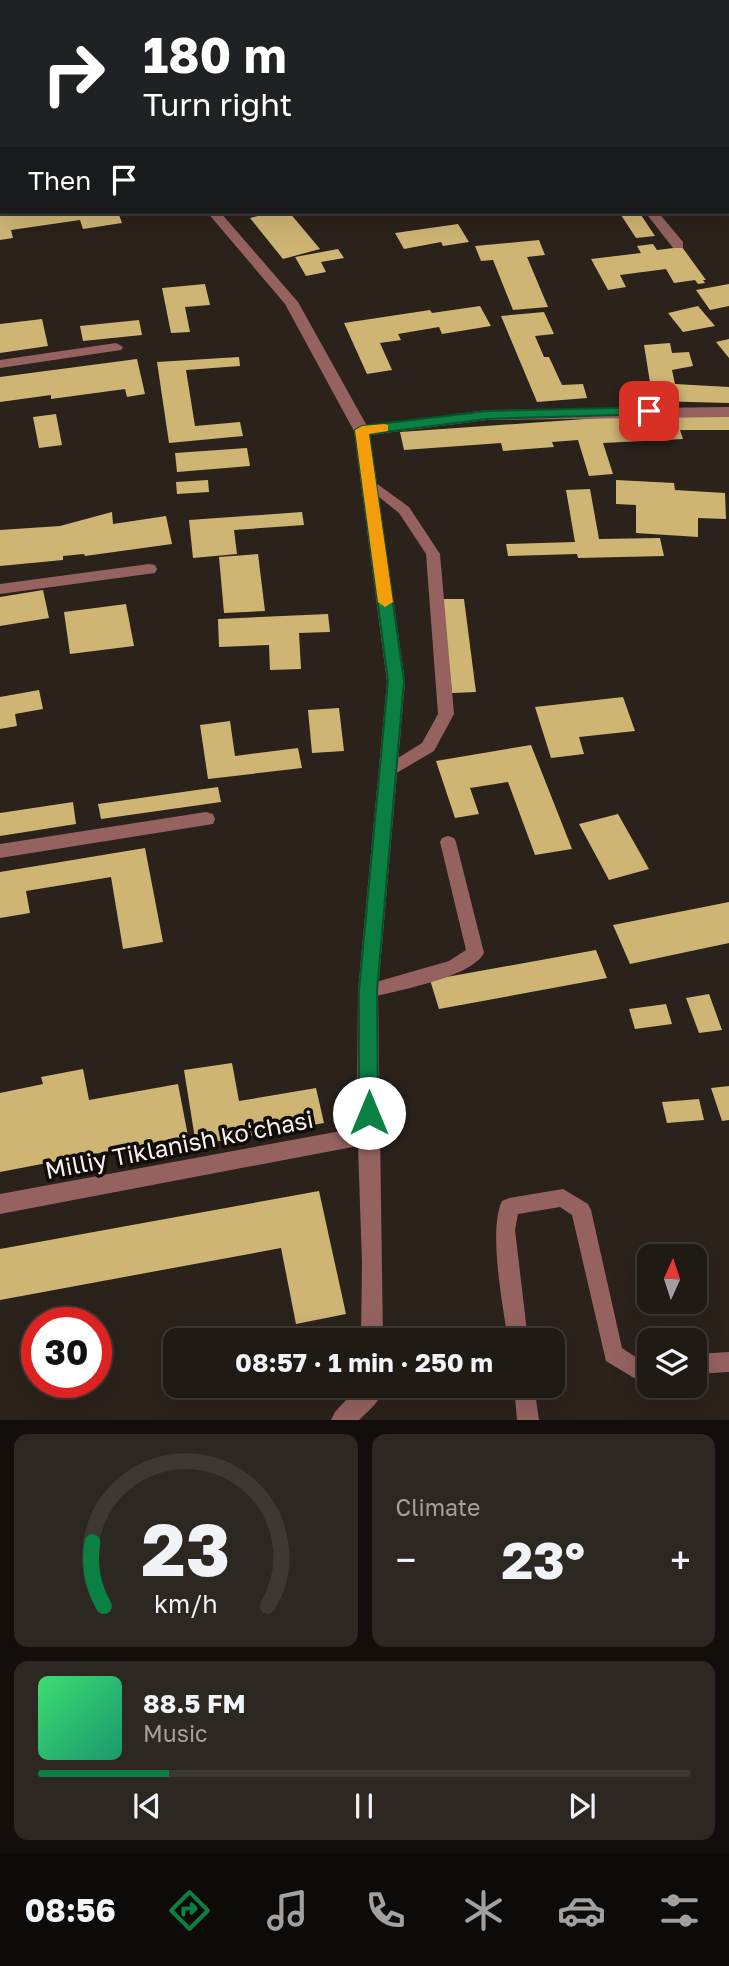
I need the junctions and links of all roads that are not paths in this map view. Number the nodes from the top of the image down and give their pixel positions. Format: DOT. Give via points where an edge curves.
graph roads {
  1 [pos="215,214"];
  2 [pos="653,214"];
  3 [pos="678,245"];
  4 [pos="116,347"];
  5 [pos="0,364"];
  6 [pos="729,412"];
  7 [pos="362,430"];
  8 [pos="369,482"];
  9 [pos="149,569"];
  10 [pos="0,589"];
  11 [pos="388,772"];
  12 [pos="205,819"];
  13 [pos="448,842"];
  14 [pos="0,851"];
  15 [pos="368,991"];
  16 [pos="368,1135"];
  17 [pos="0,1204"];
  18 [pos="372,1328"];
  19 [pos="517,1328"];
  20 [pos="729,1362"];
  21 [pos="707,1363"];
  22 [pos="637,1368"];
  23 [pos="364,1398"];
  24 [pos="525,1398"];
  25 [pos="342,1420"];
  26 [pos="528,1420"];
  1 -- 7 [label="street" via="291,302"];
  2 -- 3 [label="street"];
  4 -- 5 [label="street"];
  6 -- 7 [label="street" via="487,415"];
  7 -- 8 [label="street"];
  8 -- 11 [label="street" via="396,681"];
  8 -- 11 [label="lane" via="404,510 433,554 446,714 428,747"];
  9 -- 10 [label="street"];
  11 -- 15 [label="street"];
  12 -- 14 [label="street"];
  13 -- 15 [label="lane" via="475,953 454,967"];
  15 -- 16 [label="street"];
  16 -- 17 [label="street, Milliy Tiklanish koʻchasi"];
  16 -- 18 [label="street"];
  19 -- 22 [label="lane" via="505,1230 509,1207 563,1198 581,1210 613,1354"];
  20 -- 21 [label="lane"];
  23 -- 25 [label="street"];
  24 -- 26 [label="lane"];
}
